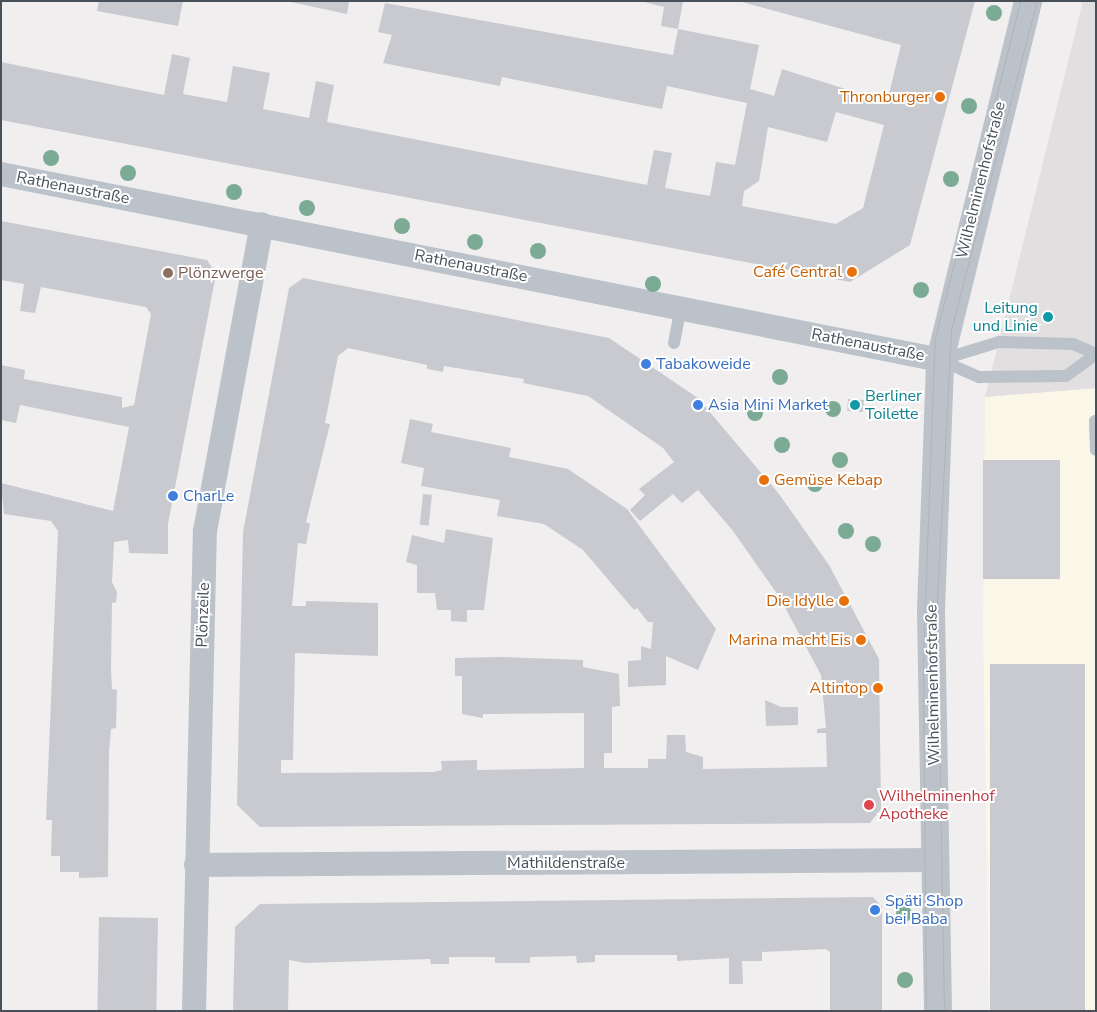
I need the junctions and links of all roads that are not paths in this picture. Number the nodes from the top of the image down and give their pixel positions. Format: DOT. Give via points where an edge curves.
graph roads {
  1 [pos="1028,1"];
  2 [pos="1,174"];
  3 [pos="262,224"];
  4 [pos="681,308"];
  5 [pos="674,343"];
  6 [pos="1096,354"];
  7 [pos="940,360"];
  8 [pos="1095,422"];
  9 [pos="1096,450"];
  10 [pos="936,860"];
  11 [pos="196,865"];
  12 [pos="194,1011"];
  13 [pos="938,1011"];
  1 -- 7 [label="street, Wilhelminenhofstraße"];
  2 -- 3 [label="street, Rathenaustraße"];
  3 -- 4 [label="street, Rathenaustraße"];
  3 -- 11 [label="street, Plönzeile" via="205,531"];
  4 -- 5 [label="lane"];
  4 -- 7 [label="street, Rathenaustraße"];
  6 -- 7 [label="lane" via="1073,344 999,342"];
  6 -- 7 [label="lane" via="1066,376 979,377"];
  7 -- 10 [label="street, Wilhelminenhofstraße" via="932,610"];
  8 -- 9 [label="lane"];
  10 -- 11 [label="street, Mathildenstraße"];
  10 -- 13 [label="street, Wilhelminenhofstraße"];
  11 -- 12 [label="street, Plönzeile"];
}
